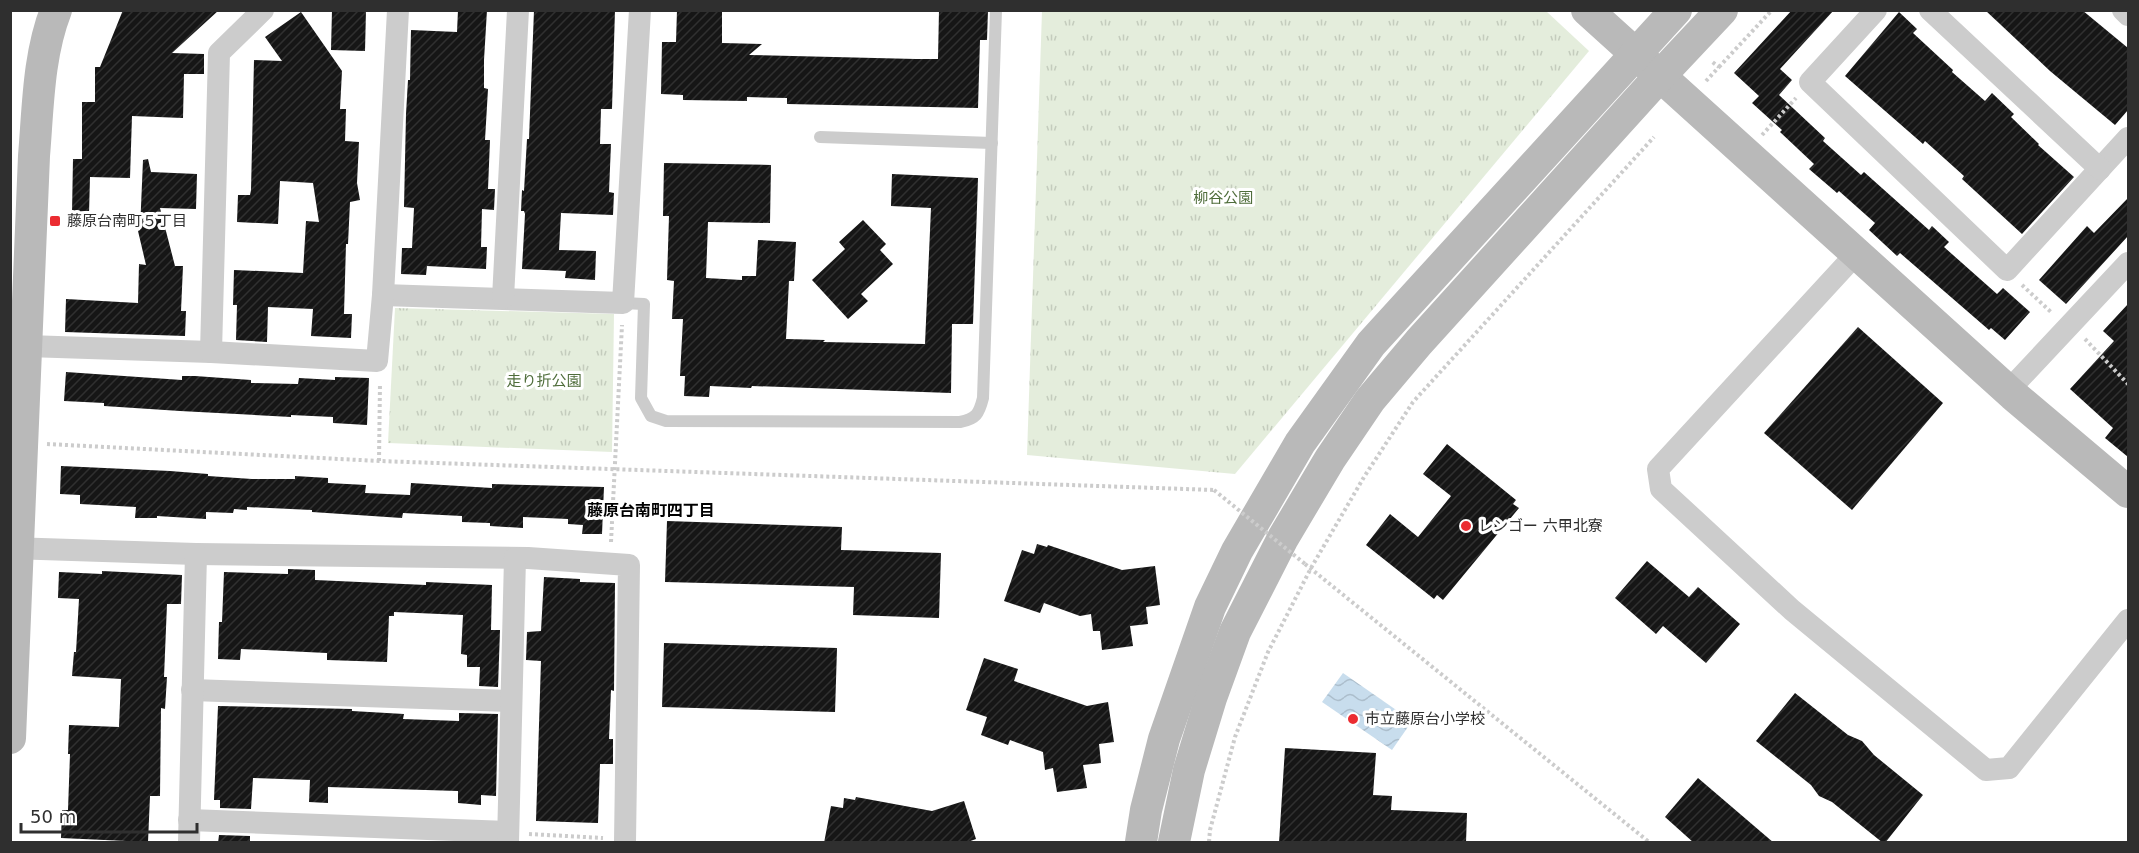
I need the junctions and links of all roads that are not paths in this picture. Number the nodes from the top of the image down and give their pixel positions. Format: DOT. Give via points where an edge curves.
graph roads {
  1 [pos="56,10"];
  2 [pos="263,10"];
  3 [pos="398,10"];
  4 [pos="518,10"];
  5 [pos="640,10"];
  6 [pos="996,10"];
  7 [pos="1587,10"];
  8 [pos="1676,10"];
  9 [pos="1722,10"];
  10 [pos="1876,10"];
  11 [pos="1930,10"];
  12 [pos="2123,10"];
  13 [pos="2128,15"];
  14 [pos="1635,55"];
  15 [pos="1659,77"];
  16 [pos="820,137"];
  17 [pos="2128,138"];
  18 [pos="992,143"];
  19 [pos="2100,169"];
  20 [pos="1856,254"];
  21 [pos="2128,263"];
  22 [pos="383,296"];
  23 [pos="503,298"];
  24 [pos="623,303"];
  25 [pos="27,346"];
  26 [pos="211,352"];
  27 [pos="2008,391"];
  28 [pos="2128,492"];
  29 [pos="14,548"];
  30 [pos="196,554"];
  31 [pos="515,558"];
  32 [pos="2128,620"];
  33 [pos="192,690"];
  34 [pos="511,701"];
  35 [pos="10,738"];
  36 [pos="189,831"];
  37 [pos="508,838"];
  38 [pos="625,841"];
  39 [pos="1141,843"];
  40 [pos="1174,843"];
  1 -- 25 [label="street" via="37,117"];
  2 -- 26 [label="street" via="219,53"];
  3 -- 22 [label="street"];
  4 -- 23 [label="street"];
  5 -- 24 [label="street"];
  6 -- 18 [label="lane"];
  7 -- 14 [label="street"];
  8 -- 14 [label="street"];
  9 -- 15 [label="street"];
  10 -- 19 [label="street" via="1810,82 2007,270"];
  11 -- 19 [label="street"];
  12 -- 13 [label="street"];
  14 -- 15 [label="street"];
  14 -- 39 [label="street" via="1371,344 1300,443 1237,551 1210,607 1164,739"];
  15 -- 20 [label="street"];
  15 -- 40 [label="street" via="1419,342 1370,400 1330,459 1283,538 1235,632 1189,770"];
  16 -- 18 [label="lane"];
  17 -- 19 [label="street"];
  18 -- 24 [label="lane" via="983,398 980,413 973,419 666,421 651,416 641,398 644,304"];
  20 -- 27 [label="street"];
  20 -- 32 [label="street" via="1658,469 1660,489 1792,610 1986,770 2009,768"];
  21 -- 27 [label="street"];
  22 -- 23 [label="street"];
  22 -- 26 [label="street" via="377,361"];
  23 -- 24 [label="street"];
  25 -- 26 [label="street"];
  25 -- 29 [label="street" via="24,443"];
  27 -- 28 [label="street"];
  29 -- 30 [label="street"];
  29 -- 35 [label="street"];
  30 -- 31 [label="street"];
  30 -- 33 [label="street"];
  31 -- 34 [label="street"];
  31 -- 38 [label="street" via="629,565"];
  33 -- 34 [label="street"];
  33 -- 36 [label="street"];
  34 -- 37 [label="street"];
  36 -- 37 [label="street"];
}
